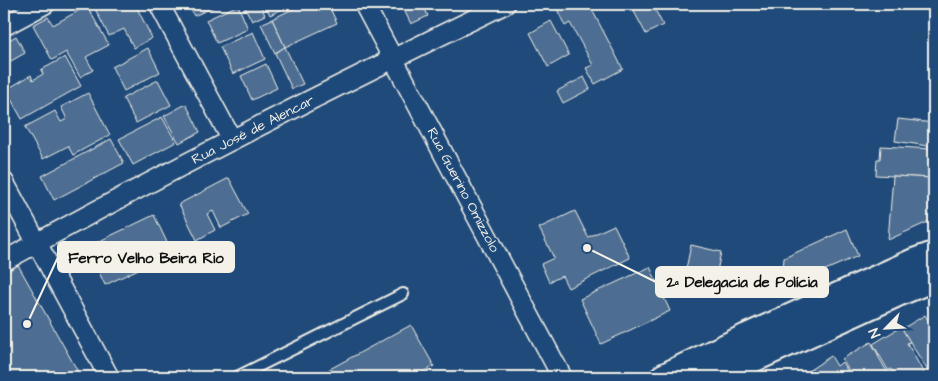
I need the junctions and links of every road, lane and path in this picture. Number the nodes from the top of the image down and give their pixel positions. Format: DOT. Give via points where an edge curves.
graph roads {
  1 [pos="44,4"];
  2 [pos="159,4"];
  3 [pos="364,4"];
  4 [pos="504,4"];
  5 [pos="4,26"];
  6 [pos="393,58"];
  7 [pos="232,140"];
  8 [pos="4,182"];
  9 [pos="37,243"];
  10 [pos="934,255"];
  11 [pos="4,261"];
  12 [pos="934,278"];
  13 [pos="403,294"];
  14 [pos="751,347"];
  15 [pos="108,377"];
  16 [pos="237,377"];
  17 [pos="562,377"];
  18 [pos="664,377"];
  19 [pos="713,377"];
  1 -- 5 [label="street"];
  2 -- 7 [label="street"];
  3 -- 6 [label="street, Rua Guerino Omizzolo"];
  4 -- 6 [label="street, Rua José de Alencar"];
  6 -- 7 [label="street, Rua José de Alencar"];
  6 -- 17 [label="street, Rua Guerino Omizzolo"];
  7 -- 9 [label="street, Rua José de Alencar"];
  8 -- 9 [label="street"];
  9 -- 11 [label="street, Rua José de Alencar"];
  9 -- 15 [label="street"];
  10 -- 14 [label="main road" via="914,262"];
  12 -- 14 [label="main road"];
  13 -- 16 [label="lane"];
  14 -- 18 [label="main road"];
  14 -- 19 [label="main road"];
}
